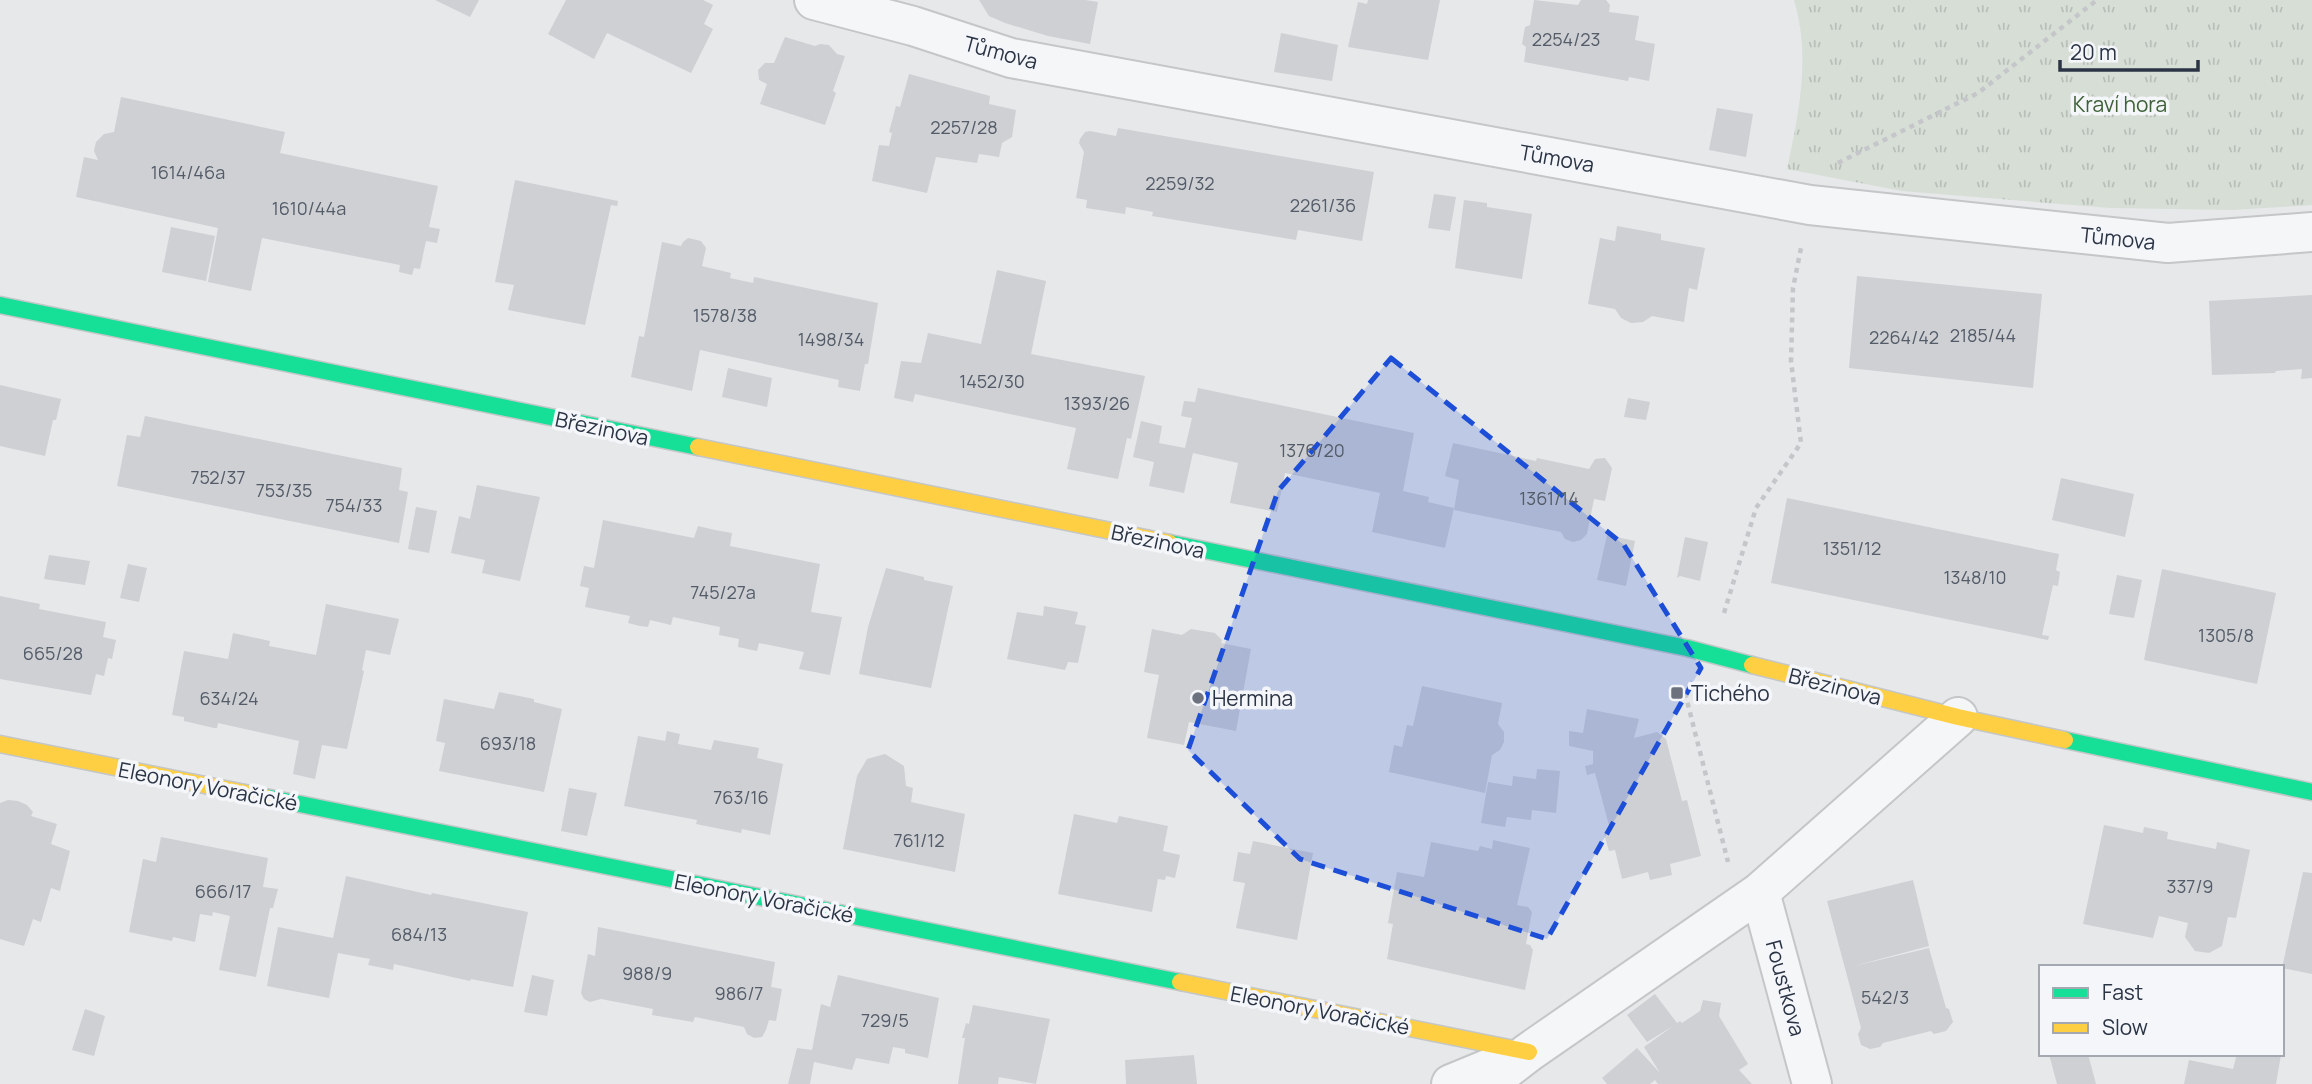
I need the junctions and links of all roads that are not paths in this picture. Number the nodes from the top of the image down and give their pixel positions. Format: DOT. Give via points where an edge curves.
graph roads {
  1 [pos="814,0"];
  2 [pos="910,13"];
  3 [pos="2312,232"];
  4 [pos="0,305"];
  5 [pos="1958,717"];
  6 [pos="0,744"];
  7 [pos="2312,792"];
  8 [pos="1760,892"];
  9 [pos="1529,1052"];
  10 [pos="1451,1084"];
  11 [pos="1487,1084"];
  12 [pos="1812,1084"];
  1 -- 2 [label="street, Tůmova"];
  2 -- 3 [label="street, Tůmova" via="1011,58 1810,205 2168,243"];
  4 -- 5 [label="street, Březinova" via="1687,648"];
  5 -- 7 [label="street, Březinova"];
  5 -- 8 [label="street"];
  6 -- 9 [label="street, Eleonory Voračické"];
  8 -- 9 [label="street"];
  8 -- 12 [label="street, Foustkova"];
  9 -- 10 [label="street"];
  9 -- 11 [label="street"];
}
